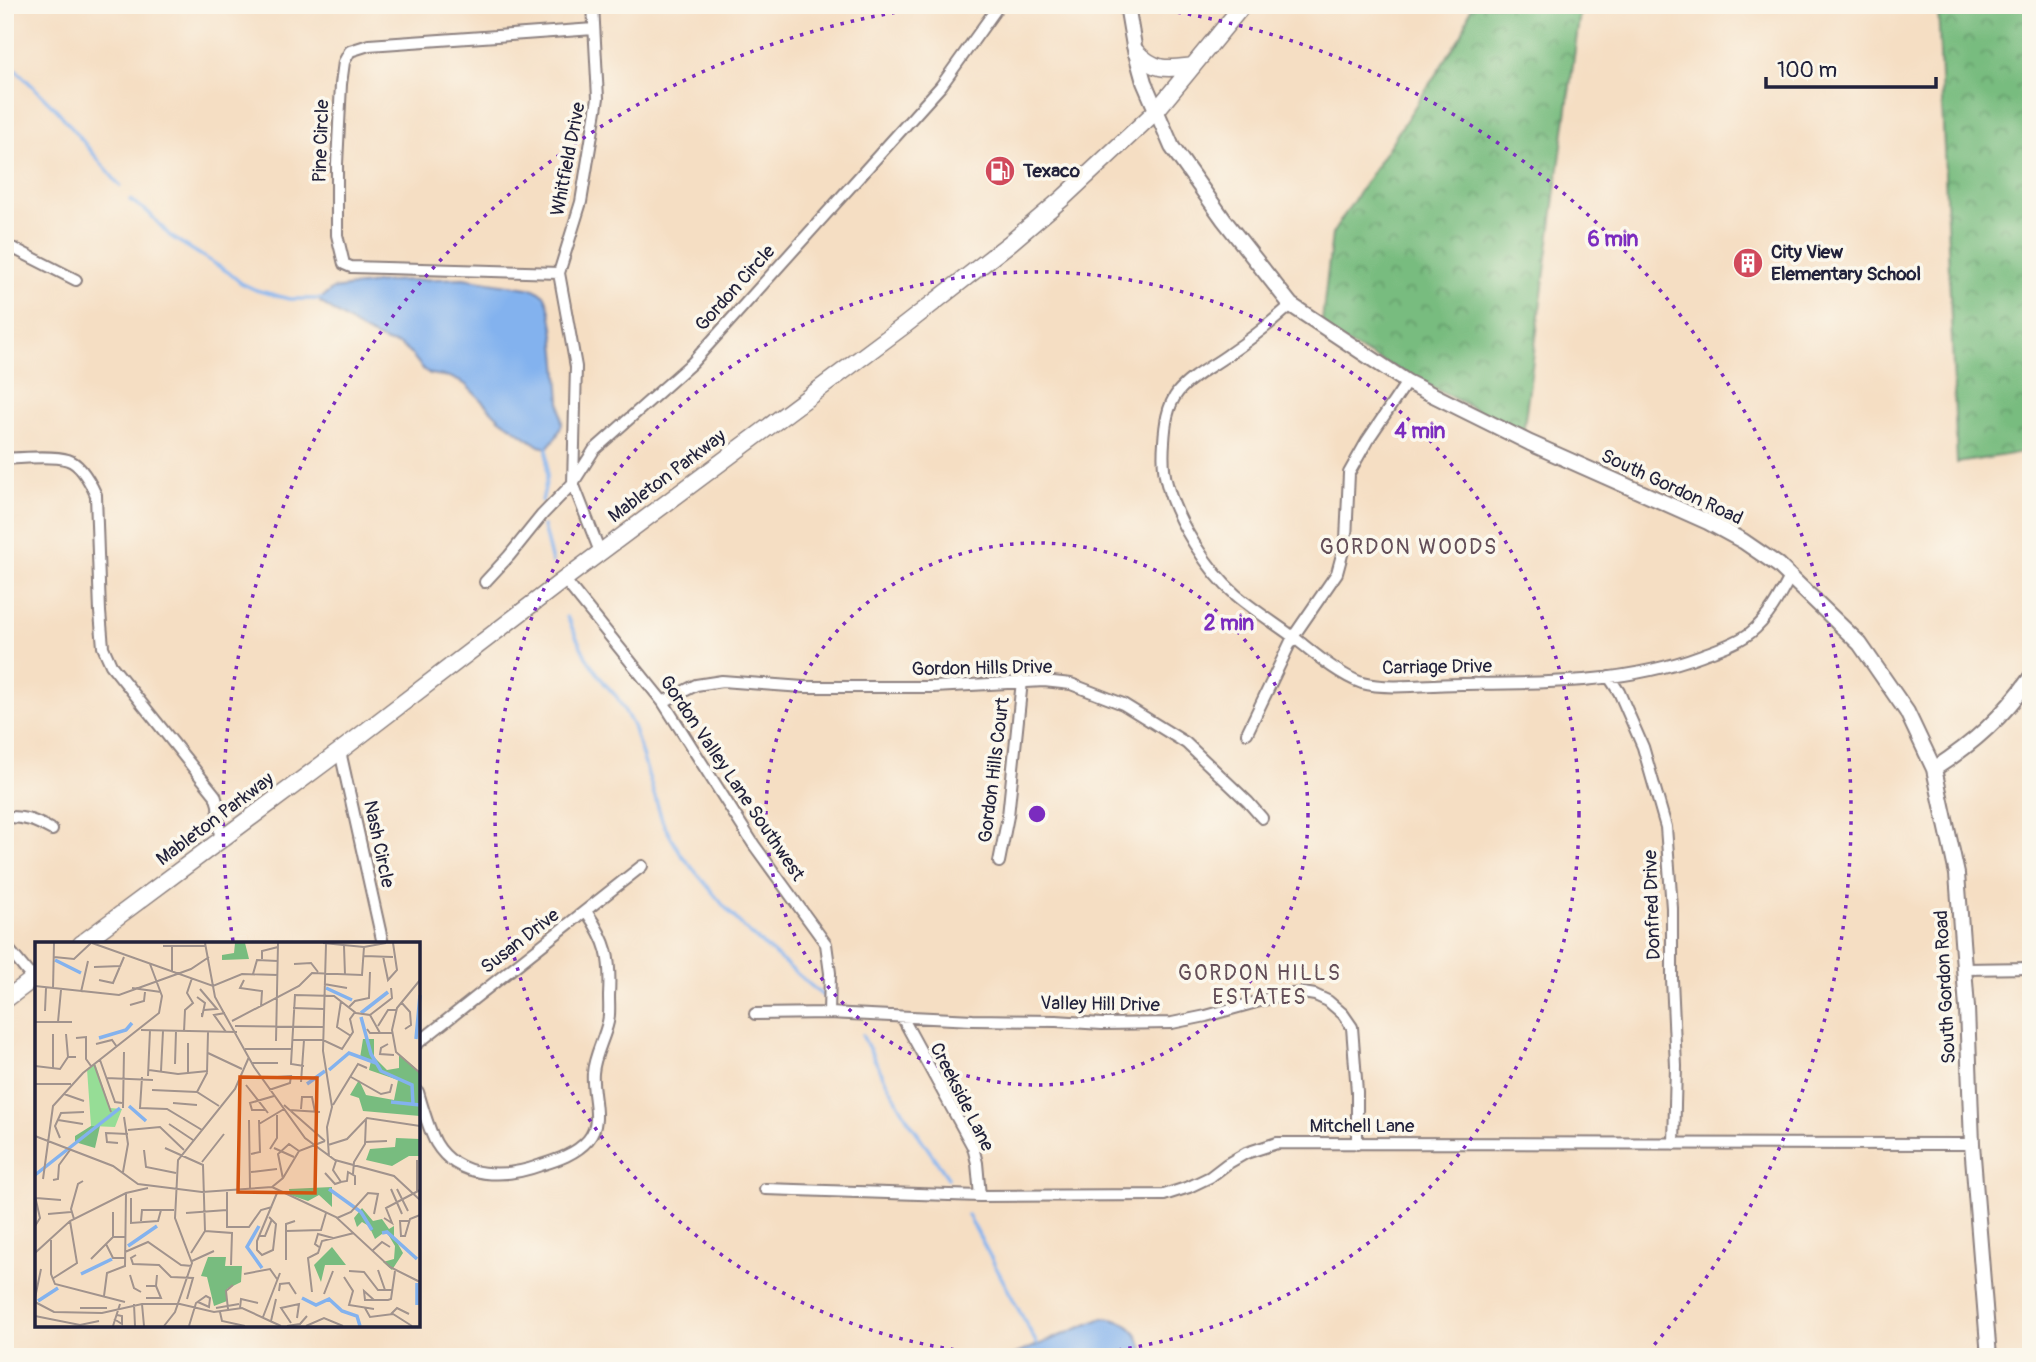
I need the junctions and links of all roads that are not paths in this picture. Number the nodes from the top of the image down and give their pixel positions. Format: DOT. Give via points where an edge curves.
graph roads {
  1 [pos="593,5"];
  2 [pos="999,5"];
  3 [pos="1127,5"];
  4 [pos="1243,5"];
  5 [pos="594,29"];
  6 [pos="1136,52"];
  7 [pos="1193,66"];
  8 [pos="1156,111"];
  9 [pos="5,247"];
  10 [pos="559,273"];
  11 [pos="76,279"];
  12 [pos="1292,305"];
  13 [pos="1407,382"];
  14 [pos="5,459"];
  15 [pos="573,483"];
  16 [pos="600,552"];
  17 [pos="1790,577"];
  18 [pos="564,579"];
  19 [pos="485,582"];
  20 [pos="1293,637"];
  21 [pos="1609,677"];
  22 [pos="2031,677"];
  23 [pos="1022,681"];
  24 [pos="663,702"];
  25 [pos="1247,733"];
  26 [pos="340,751"];
  27 [pos="1934,769"];
  28 [pos="5,817"];
  29 [pos="1262,818"];
  30 [pos="52,830"];
  31 [pos="220,841"];
  32 [pos="999,862"];
  33 [pos="642,866"];
  34 [pos="586,911"];
  35 [pos="84,942"];
  36 [pos="383,942"];
  37 [pos="5,945"];
  38 [pos="2031,968"];
  39 [pos="1964,969"];
  40 [pos="35,978"];
  41 [pos="5,1000"];
  42 [pos="829,1013"];
  43 [pos="755,1014"];
  44 [pos="902,1017"];
  45 [pos="420,1042"];
  46 [pos="420,1098"];
  47 [pos="1357,1144"];
  48 [pos="1674,1144"];
  49 [pos="1972,1144"];
  50 [pos="765,1189"];
  51 [pos="980,1196"];
  52 [pos="1989,1357"];
  1 -- 5 [label="street, Whitfield Drive"];
  2 -- 15 [label="street, Gordon Circle" via="941,86 692,363 594,450"];
  3 -- 6 [label="street, South Gordon Road"];
  4 -- 7 [label="main road, Mableton Parkway"];
  5 -- 10 [label="street, Whitfield Drive" via="598,99 581,202"];
  5 -- 10 [label="street, Pine Circle" via="369,45 350,51 342,73 337,235 344,264"];
  6 -- 7 [label="main road" via="1149,65 1160,68"];
  6 -- 8 [label="street, South Gordon Road"];
  7 -- 8 [label="main road, Mableton Parkway"];
  8 -- 12 [label="street, South Gordon Road" via="1172,147"];
  8 -- 16 [label="main road, Mableton Parkway" via="999,251"];
  9 -- 11 [label="street"];
  10 -- 15 [label="street, Whitfield Drive" via="576,367"];
  12 -- 13 [label="street, South Gordon Road"];
  12 -- 20 [label="street, Carriage Drive" via="1178,391 1170,406 1163,450 1166,484 1177,512 1210,568 1234,594"];
  13 -- 17 [label="street, South Gordon Road" via="1708,522 1743,541"];
  13 -- 20 [label="street" via="1349,473 1346,540 1337,573"];
  14 -- 31 [label="street" via="70,460 92,486 103,647 111,665 215,795"];
  15 -- 16 [label="street"];
  15 -- 19 [label="street, Gordon Circle"];
  16 -- 18 [label="main road, Mableton Parkway"];
  17 -- 21 [label="street, Carriage Drive" via="1771,610 1748,635 1679,664"];
  17 -- 27 [label="street, South Gordon Road" via="1860,643 1907,712"];
  18 -- 24 [label="street, Gordon Valley Lane Southwest"];
  18 -- 26 [label="main road, Mableton Parkway"];
  20 -- 21 [label="street, Carriage Drive" via="1347,676 1378,687"];
  20 -- 25 [label="street"];
  21 -- 48 [label="street, Donfred Drive" via="1643,747 1666,827 1676,1066"];
  22 -- 27 [label="street" via="2004,713 1961,752"];
  23 -- 24 [label="street, Gordon Hills Drive" via="934,687 803,687 722,681 696,685"];
  23 -- 29 [label="street, Gordon Hills Drive" via="1071,684 1123,704 1186,743"];
  23 -- 32 [label="street, Gordon Hills Court"];
  24 -- 42 [label="street, Gordon Valley Lane Southwest" via="754,845 826,944"];
  26 -- 31 [label="main road, Mableton Parkway"];
  26 -- 36 [label="street, Nash Circle"];
  27 -- 39 [label="street, South Gordon Road" via="1956,874"];
  28 -- 30 [label="street" via="32,818"];
  31 -- 35 [label="main road, Mableton Parkway"];
  33 -- 34 [label="street, Susan Drive"];
  34 -- 45 [label="street, Susan Drive"];
  34 -- 46 [label="street" via="606,945 610,964 608,1022 593,1072 596,1122 589,1139 565,1156 517,1172 470,1171 455,1163 437,1143"];
  37 -- 40 [label="street"];
  38 -- 39 [label="street"];
  39 -- 49 [label="street, South Gordon Road"];
  40 -- 41 [label="main road"];
  42 -- 43 [label="street, Valley Hill Drive"];
  42 -- 44 [label="street, Valley Hill Drive"];
  44 -- 47 [label="street, Valley Hill Drive" via="1172,1023 1282,995 1315,995 1343,1014 1352,1027"];
  44 -- 51 [label="street, Creekside Lane" via="973,1147"];
  47 -- 48 [label="street, Mitchell Lane"];
  47 -- 51 [label="street, Mitchell Lane" via="1277,1143 1164,1195"];
  48 -- 49 [label="street, Mitchell Lane"];
  49 -- 52 [label="street, South Gordon Road"];
  50 -- 51 [label="street, Mitchell Lane"];
}
